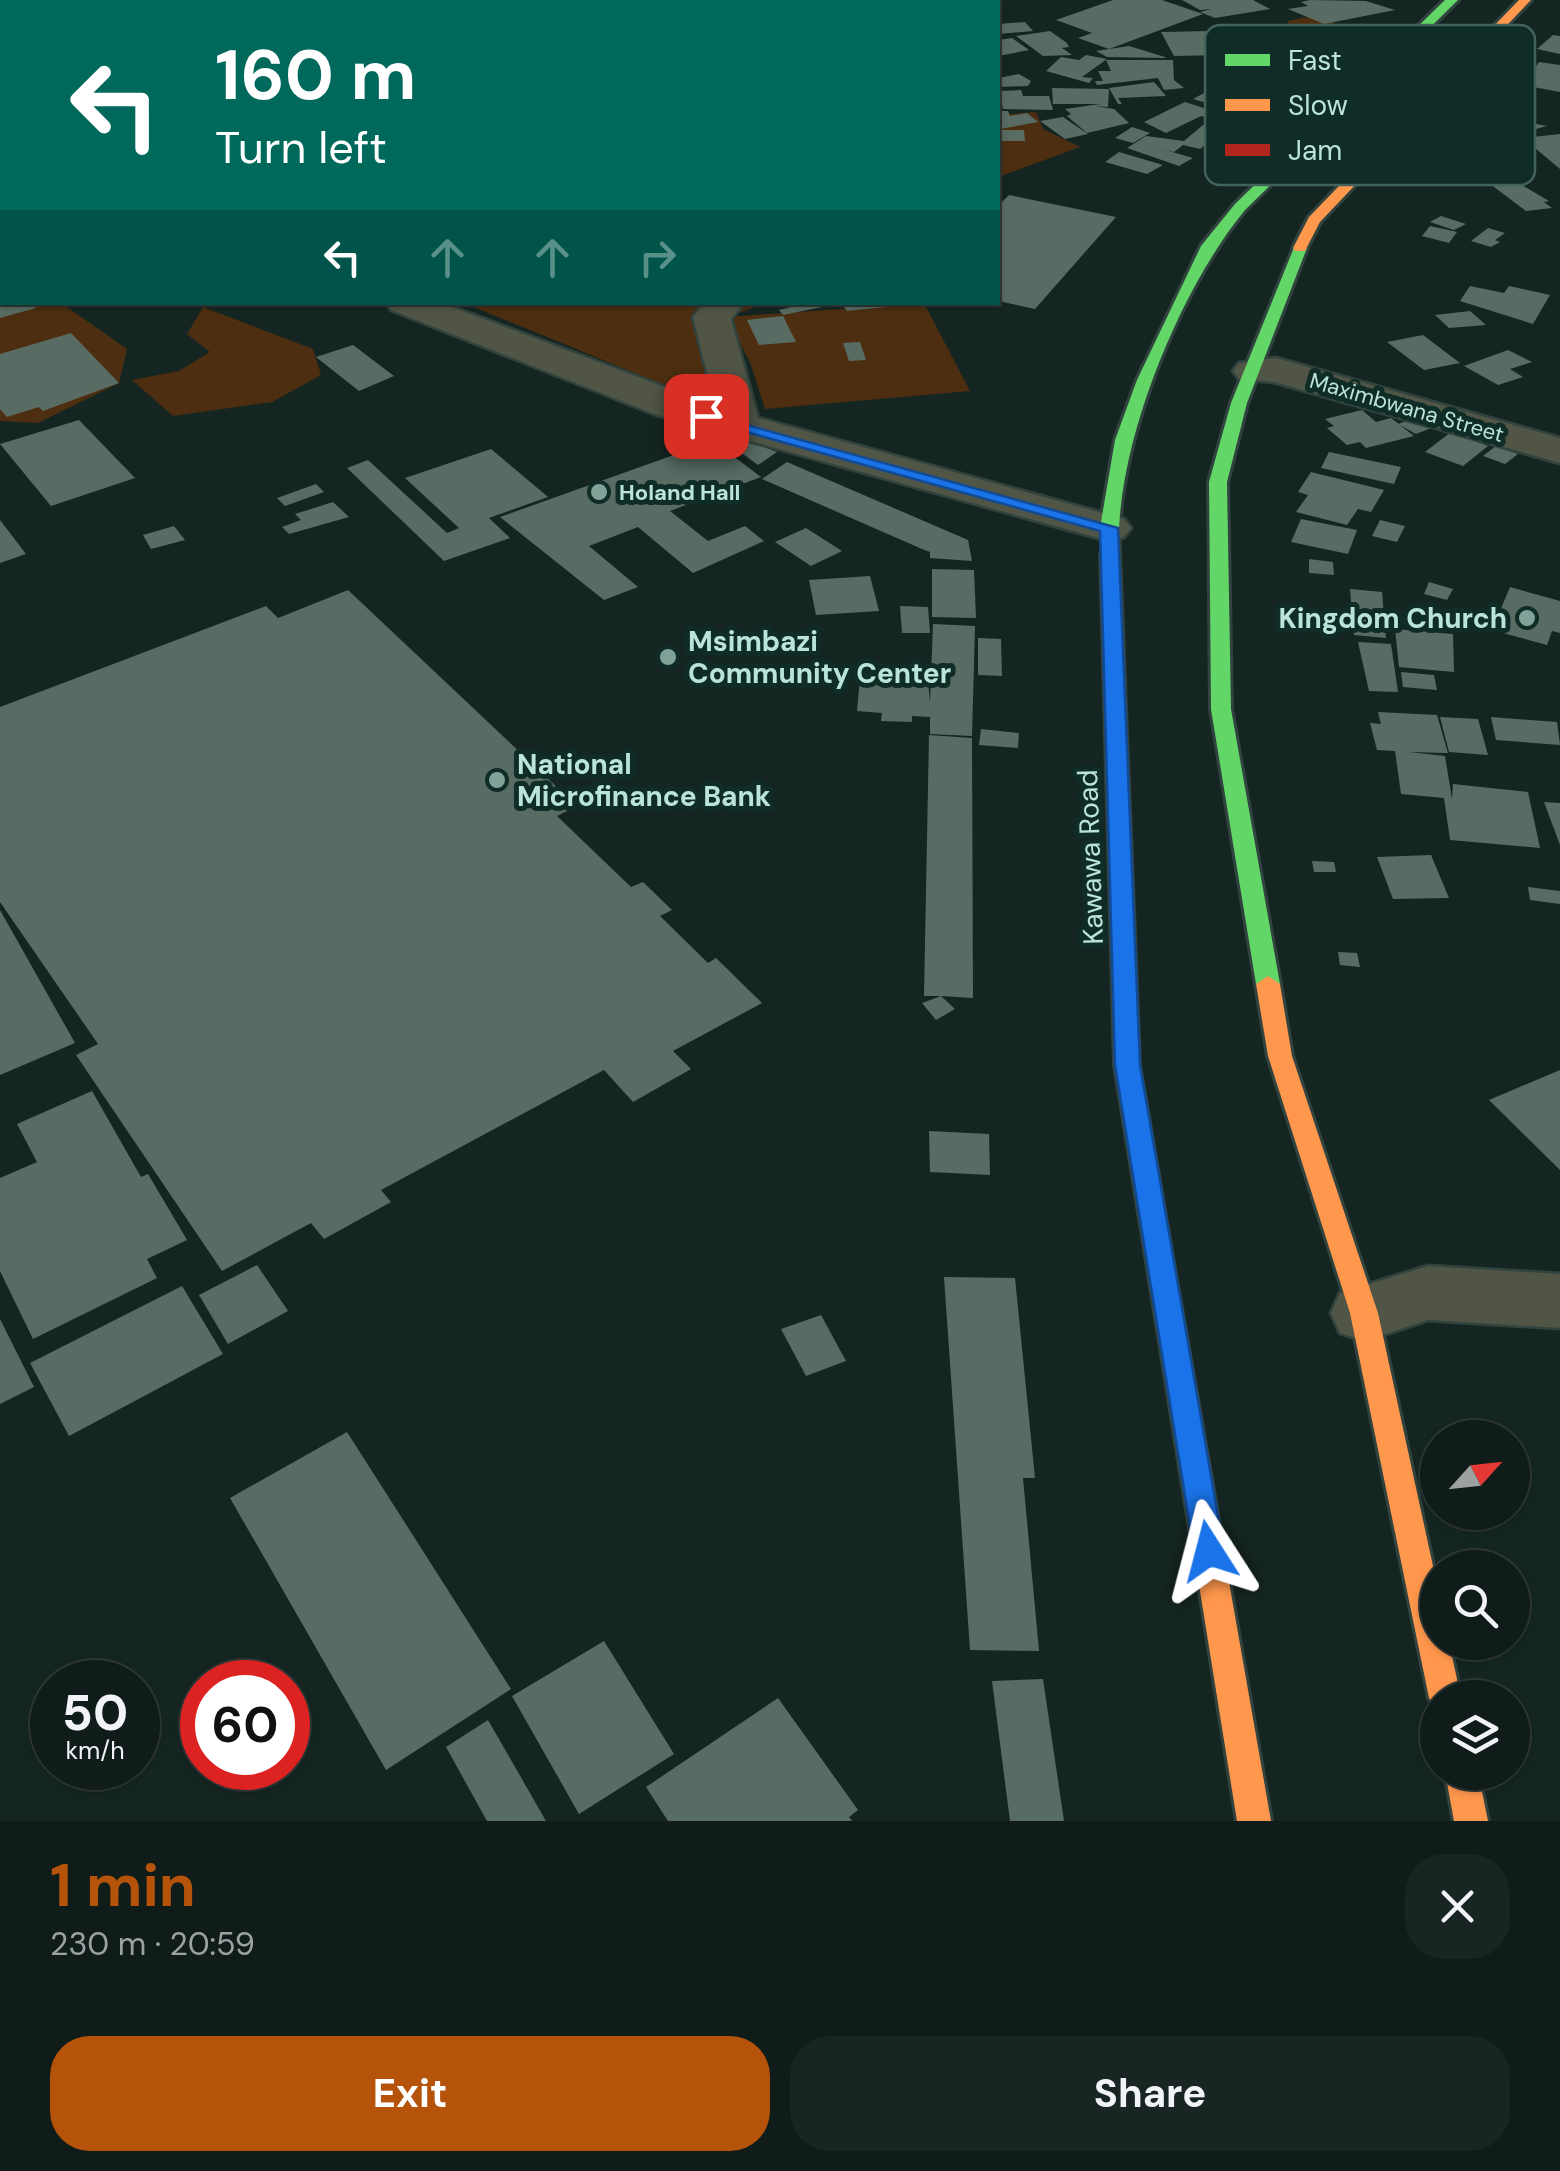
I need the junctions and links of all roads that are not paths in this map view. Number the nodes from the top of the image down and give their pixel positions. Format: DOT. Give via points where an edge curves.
graph roads {
  1 [pos="1452,0"];
  2 [pos="1525,0"];
  3 [pos="1426,25"];
  4 [pos="1501,25"];
  5 [pos="1262,185"];
  6 [pos="1348,185"];
  7 [pos="412,305"];
  8 [pos="724,305"];
  9 [pos="1252,370"];
  10 [pos="740,426"];
  11 [pos="1560,451"];
  12 [pos="1109,528"];
  13 [pos="1560,1301"];
  14 [pos="1364,1312"];
  15 [pos="1441,1680"];
  16 [pos="1465,1790"];
  17 [pos="1254,1821"];
  18 [pos="1471,1821"];
  1 -- 3 [label="main road, Kawawa Road"];
  2 -- 4 [label="main road"];
  5 -- 12 [label="main road, Kawawa Road" via="1208,246 1145,380 1123,440"];
  6 -- 9 [label="main road" via="1314,220"];
  7 -- 10 [label="street" via="671,406"];
  8 -- 10 [label="street" via="712,318"];
  9 -- 11 [label="street, Maximbwana Street" via="1276,370"];
  9 -- 14 [label="main road" via="1218,482 1221,709 1280,1056"];
  10 -- 12 [label="street"];
  12 -- 17 [label="main road, Kawawa Road" via="1127,1065"];
  13 -- 14 [label="street" via="1428,1293"];
  14 -- 15 [label="main road"];
  16 -- 18 [label="main road"];
}
